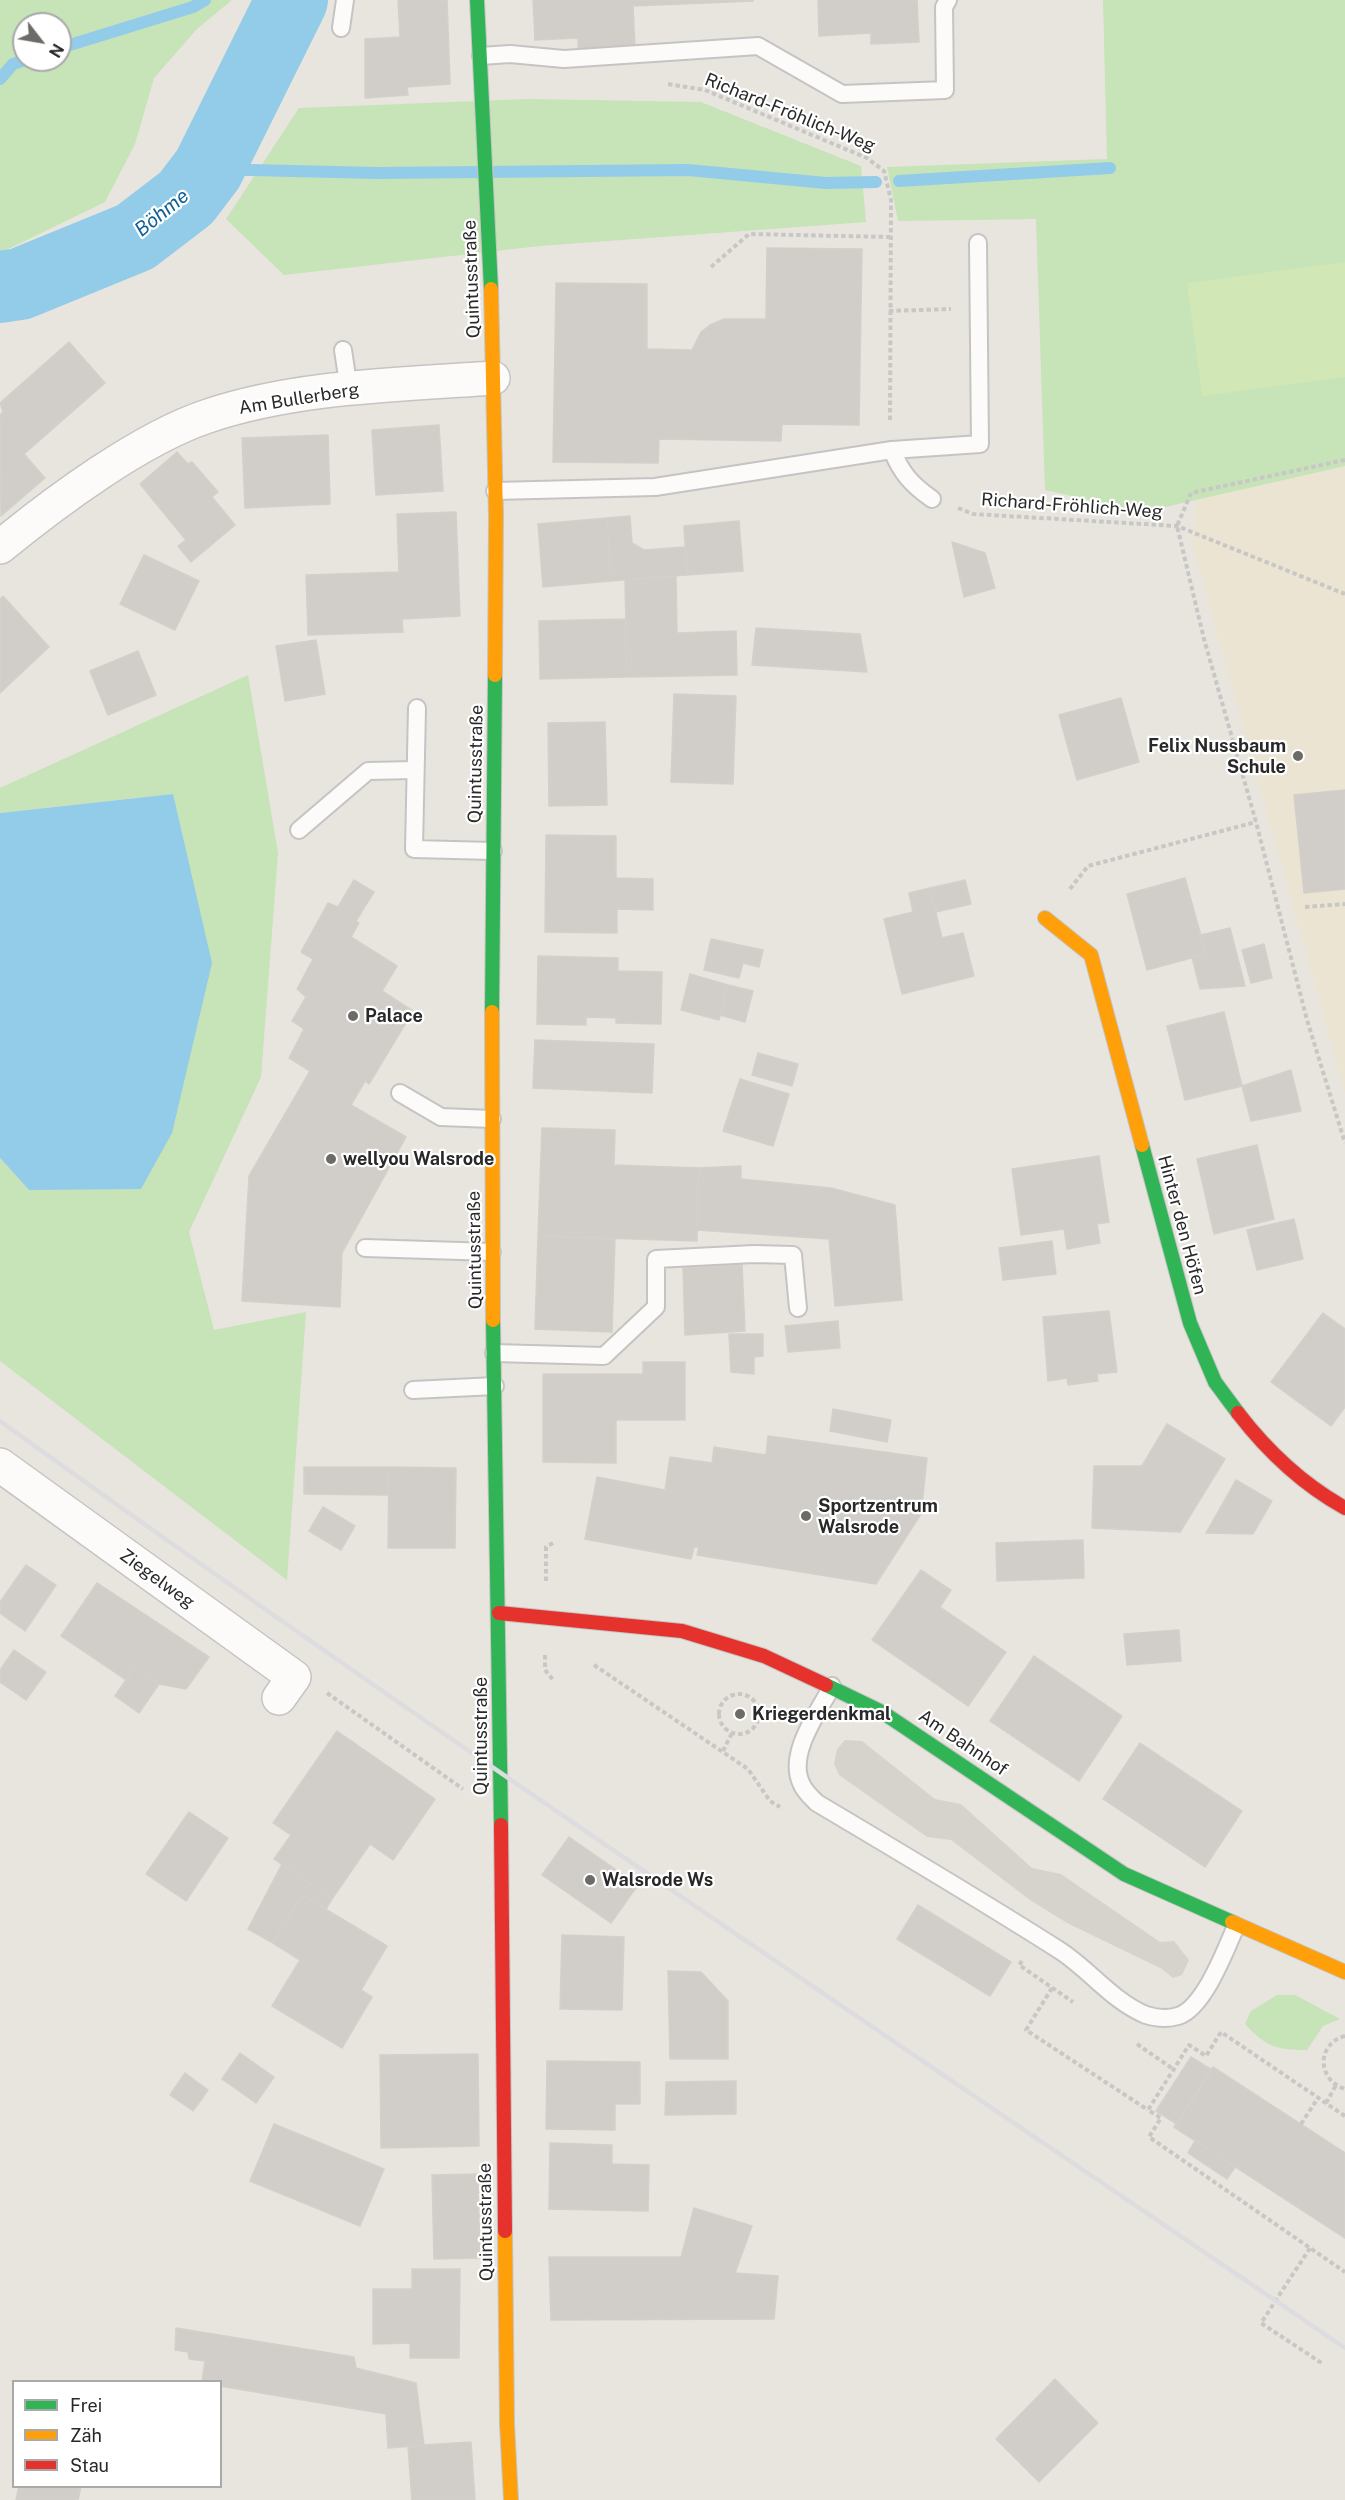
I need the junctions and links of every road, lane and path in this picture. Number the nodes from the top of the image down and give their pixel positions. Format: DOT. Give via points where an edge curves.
graph roads {
  1 [pos="345,0"];
  2 [pos="477,0"];
  3 [pos="948,0"];
  4 [pos="341,28"];
  5 [pos="481,56"];
  6 [pos="663,83"];
  7 [pos="890,237"];
  8 [pos="978,243"];
  9 [pos="711,267"];
  10 [pos="979,308"];
  11 [pos="889,311"];
  12 [pos="343,350"];
  13 [pos="493,378"];
  14 [pos="349,390"];
  15 [pos="892,450"];
  16 [pos="1345,460"];
  17 [pos="495,491"];
  18 [pos="932,499"];
  19 [pos="1177,526"];
  20 [pos="0,547"];
  21 [pos="1345,594"];
  22 [pos="417,708"];
  23 [pos="415,770"];
  24 [pos="1256,822"];
  25 [pos="299,830"];
  26 [pos="493,851"];
  27 [pos="1345,904"];
  28 [pos="1305,907"];
  29 [pos="1045,918"];
  30 [pos="400,1093"];
  31 [pos="492,1119"];
  32 [pos="1345,1143"];
  33 [pos="365,1248"];
  34 [pos="492,1252"];
  35 [pos="798,1308"];
  36 [pos="494,1353"];
  37 [pos="495,1386"];
  38 [pos="413,1390"];
  39 [pos="0,1466"];
  40 [pos="1345,1508"];
  41 [pos="555,1542"];
  42 [pos="546,1547"];
  43 [pos="499,1613"];
  44 [pos="545,1670"];
  45 [pos="552,1680"];
  46 [pos="832,1686"];
  47 [pos="286,1688"];
  48 [pos="732,1733"];
  49 [pos="723,1752"];
  50 [pos="466,1791"];
  51 [pos="1236,1926"];
  52 [pos="1345,1972"];
  53 [pos="1052,1988"];
  54 [pos="1345,2036"];
  55 [pos="1336,2085"];
  56 [pos="1345,2089"];
  57 [pos="1318,2098"];
  58 [pos="1326,2103"];
  59 [pos="1148,2110"];
  60 [pos="1345,2116"];
  61 [pos="1301,2124"];
  62 [pos="1310,2248"];
  63 [pos="1345,2272"];
  64 [pos="1323,2364"];
  65 [pos="511,2500"];
  1 -- 4 [label="lane"];
  2 -- 5 [label="main road, Quintusstraße"];
  3 -- 5 [label="lane" via="944,7 945,90 842,94 758,46 564,59 510,54"];
  5 -- 13 [label="main road, Quintusstraße"];
  6 -- 7 [label="path, Richard-Fröhlich-Weg" via="705,90 878,164 884,171 891,200"];
  7 -- 9 [label="path" via="749,234"];
  7 -- 11 [label="path, Richard-Fröhlich-Weg"];
  8 -- 10 [label="lane"];
  10 -- 11 [label="path"];
  10 -- 15 [label="lane" via="980,444"];
  11 -- 15 [label="path, Richard-Fröhlich-Weg"];
  12 -- 14 [label="lane"];
  13 -- 14 [label="street, Am Bullerberg"];
  13 -- 17 [label="main road, Quintusstraße"];
  14 -- 20 [label="street, Am Bullerberg" via="263,401 207,416 159,436"];
  15 -- 17 [label="lane" via="655,487"];
  15 -- 18 [label="lane" via="899,469 914,487"];
  16 -- 19 [label="path" via="1191,493"];
  17 -- 26 [label="main road, Quintusstraße"];
  18 -- 19 [label="path, Richard-Fröhlich-Weg" via="973,514"];
  19 -- 21 [label="path, Richard-Fröhlich-Weg"];
  19 -- 24 [label="path" via="1204,639"];
  22 -- 23 [label="lane"];
  23 -- 25 [label="lane" via="368,771"];
  23 -- 26 [label="lane" via="414,849"];
  24 -- 29 [label="path" via="1088,866"];
  24 -- 32 [label="path" via="1307,1020"];
  26 -- 31 [label="main road, Quintusstraße"];
  27 -- 28 [label="path"];
  29 -- 40 [label="main road, Hinter den Höfen" via="1090,955 1190,1323 1215,1382 1263,1446"];
  30 -- 31 [label="lane" via="441,1117"];
  31 -- 34 [label="main road, Quintusstraße"];
  33 -- 34 [label="lane"];
  34 -- 36 [label="main road, Quintusstraße"];
  35 -- 36 [label="lane" via="793,1255 656,1259 656,1307 604,1356"];
  36 -- 37 [label="main road, Quintusstraße"];
  37 -- 38 [label="lane"];
  37 -- 43 [label="main road, Quintusstraße"];
  39 -- 47 [label="street, Ziegelweg"];
  41 -- 42 [label="path"];
  43 -- 46 [label="main road, Am Bahnhof" via="682,1631 764,1656"];
  43 -- 65 [label="main road, Quintusstraße"];
  44 -- 45 [label="path"];
  46 -- 51 [label="main road, Am Bahnhof" via="930,1742 1124,1874"];
  46 -- 51 [label="lane" via="802,1745 797,1766 802,1785 817,1803 1061,1951 1106,1989 1146,2014 1180,2016 1193,2004 1216,1970"];
  47 -- 50 [label="path" via="333,1696"];
  48 -- 48 [label="path" via="719,1719 720,1707 734,1695 746,1695 759,1711 756,1724 746,1733"];
  48 -- 49 [label="path"];
  51 -- 52 [label="main road, Am Bahnhof"];
  53 -- 59 [label="path" via="1026,2030"];
  54 -- 55 [label="path" via="1333,2041 1324,2056 1325,2072"];
  55 -- 56 [label="path"];
  55 -- 58 [label="path"];
  57 -- 58 [label="path"];
  57 -- 59 [label="path" via="1221,2032 1206,2056 1189,2045"];
  57 -- 61 [label="path"];
  58 -- 60 [label="path"];
  59 -- 62 [label="path" via="1161,2118 1149,2137"];
  62 -- 63 [label="path"];
  62 -- 64 [label="path" via="1261,2323"];
}
